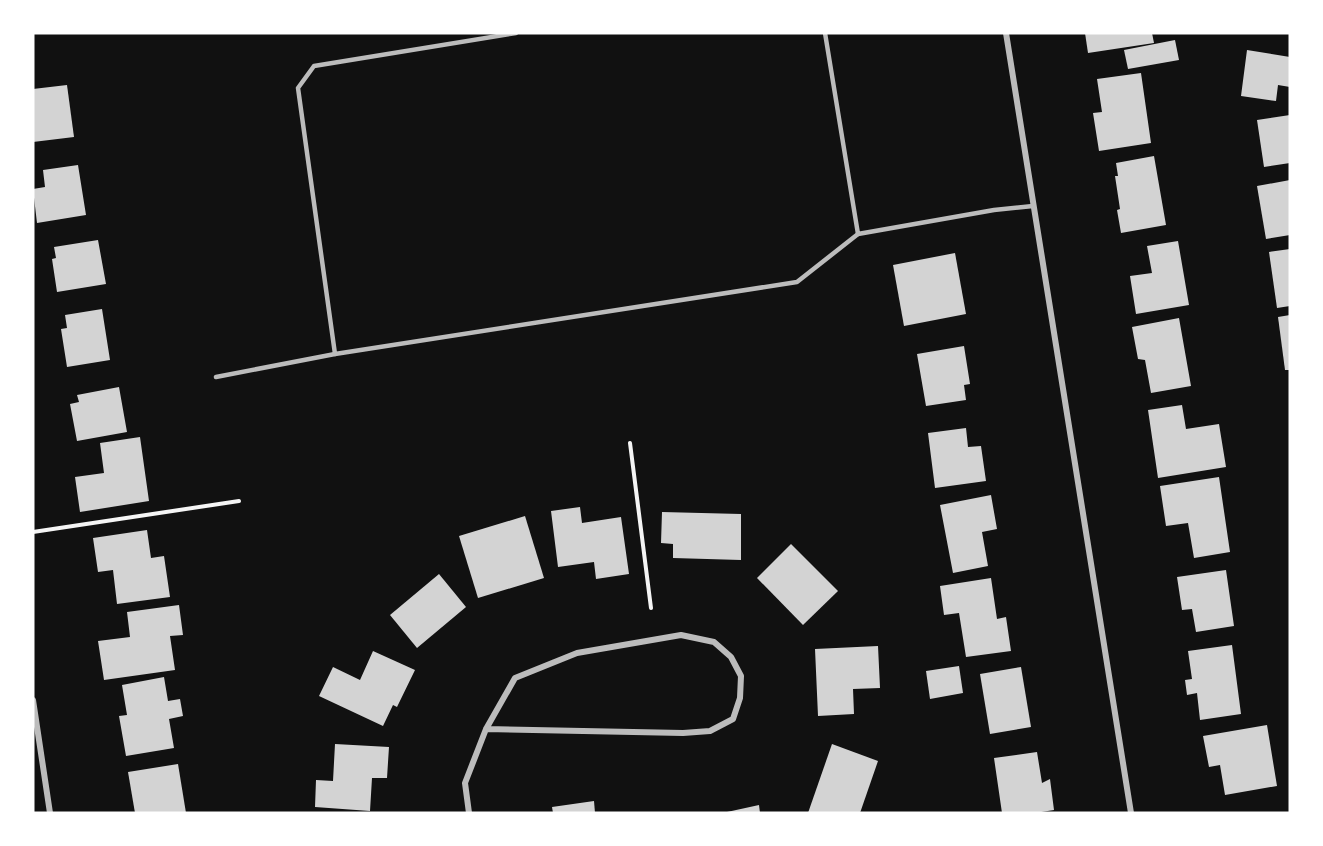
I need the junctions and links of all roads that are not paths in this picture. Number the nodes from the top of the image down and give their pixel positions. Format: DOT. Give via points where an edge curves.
graph roads {
  1 [pos="516,33"];
  2 [pos="825,33"];
  3 [pos="1006,33"];
  4 [pos="1033,206"];
  5 [pos="858,234"];
  6 [pos="335,354"];
  7 [pos="216,377"];
  8 [pos="33,700"];
  9 [pos="486,729"];
  10 [pos="50,813"];
  11 [pos="469,813"];
  12 [pos="1131,813"];
  1 -- 6 [label="lane" via="314,66 298,88"];
  2 -- 5 [label="lane"];
  3 -- 4 [label="street"];
  4 -- 5 [label="lane"];
  4 -- 12 [label="street"];
  5 -- 6 [label="lane" via="797,282"];
  6 -- 7 [label="lane"];
  8 -- 10 [label="street"];
  9 -- 9 [label="street" via="710,731 733,719 740,698 741,676 731,657 714,642 681,635 577,653 515,678"];
  9 -- 11 [label="street" via="465,783"];
}
